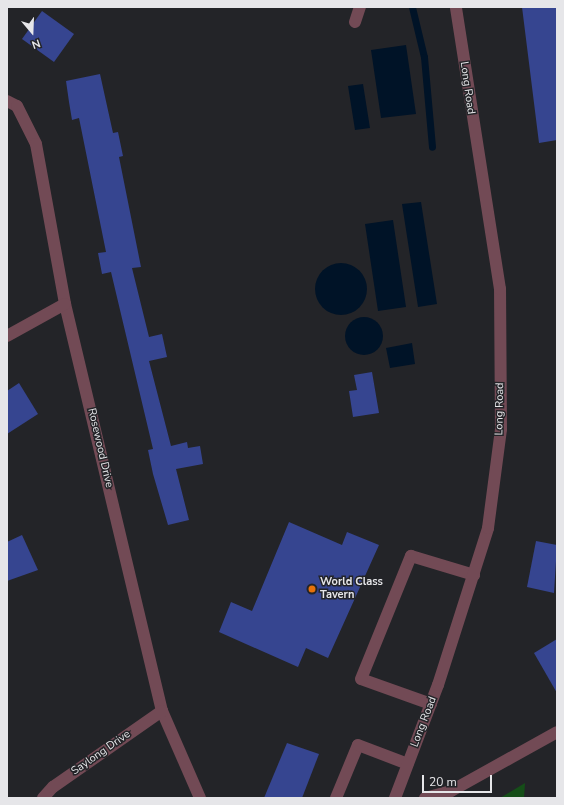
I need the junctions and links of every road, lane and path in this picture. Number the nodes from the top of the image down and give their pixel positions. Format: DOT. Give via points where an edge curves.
graph roads {
  1 [pos="360,7"];
  2 [pos="456,7"];
  3 [pos="355,22"];
  4 [pos="7,101"];
  5 [pos="65,304"];
  6 [pos="7,336"];
  7 [pos="474,575"];
  8 [pos="430,704"];
  9 [pos="162,711"];
  10 [pos="557,732"];
  11 [pos="408,764"];
  12 [pos="44,798"];
  13 [pos="200,798"];
  14 [pos="336,798"];
  15 [pos="395,798"];
  16 [pos="425,798"];
  1 -- 3 [label="street"];
  2 -- 7 [label="street, Long Road" via="500,289 501,429 488,528"];
  4 -- 5 [label="street, Rosewood Drive" via="17,106 36,144"];
  5 -- 6 [label="street"];
  5 -- 9 [label="street, Rosewood Drive"];
  7 -- 8 [label="street, Long Road"];
  7 -- 8 [label="street" via="411,556 361,679"];
  8 -- 11 [label="street, Long Road"];
  9 -- 12 [label="street, Saylong Drive" via="52,787"];
  9 -- 13 [label="street, Rosewood Drive"];
  10 -- 16 [label="street" via="451,791"];
  11 -- 14 [label="street" via="358,745"];
  11 -- 15 [label="street, Long Road"];
}
